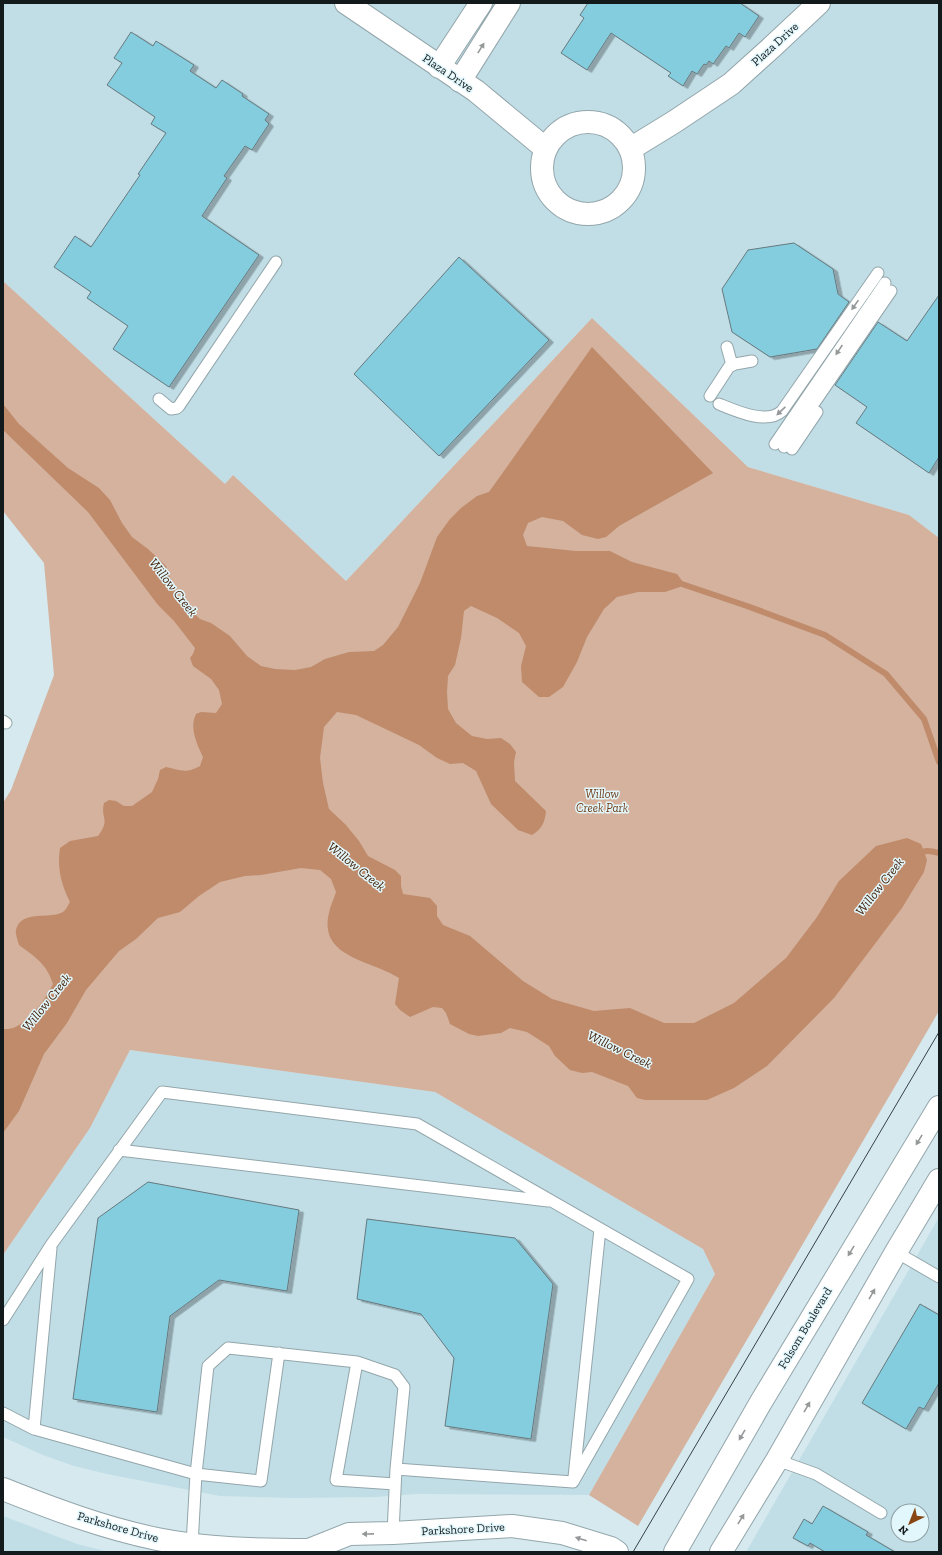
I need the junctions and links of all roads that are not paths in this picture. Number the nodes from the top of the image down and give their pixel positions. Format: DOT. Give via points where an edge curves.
graph roads {
  1 [pos="346,3"];
  2 [pos="481,3"];
  3 [pos="509,3"];
  4 [pos="819,3"];
  5 [pos="439,67"];
  6 [pos="460,81"];
  7 [pos="546,149"];
  8 [pos="630,149"];
  9 [pos="276,262"];
  10 [pos="878,273"];
  11 [pos="727,347"];
  12 [pos="752,361"];
  13 [pos="732,365"];
  14 [pos="710,396"];
  15 [pos="159,399"];
  16 [pos="719,404"];
  17 [pos="783,446"];
  18 [pos="939,1107"];
  19 [pos="119,1150"];
  20 [pos="939,1180"];
  21 [pos="552,1201"];
  22 [pos="600,1229"];
  23 [pos="51,1245"];
  24 [pos="896,1252"];
  25 [pos="939,1277"];
  26 [pos="3,1320"];
  27 [pos="279,1354"];
  28 [pos="357,1362"];
  29 [pos="3,1413"];
  30 [pos="34,1430"];
  31 [pos="777,1460"];
  32 [pos="396,1469"];
  33 [pos="196,1474"];
  34 [pos="573,1482"];
  35 [pos="395,1484"];
  36 [pos="3,1489"];
  37 [pos="881,1513"];
  38 [pos="393,1533"];
  39 [pos="191,1548"];
  40 [pos="312,1551"];
  41 [pos="617,1552"];
  42 [pos="675,1552"];
  43 [pos="722,1552"];
  1 -- 5 [label="street, Plaza Drive"];
  2 -- 5 [label="street"];
  6 -- 3 [label="street, one-way"];
  4 -- 8 [label="street, Plaza Drive" via="731,84"];
  5 -- 6 [label="street, Plaza Drive"];
  6 -- 7 [label="street, Plaza Drive" via="476,91"];
  7 -- 8 [label="street" via="554,136 566,127 580,122 595,122 610,127 622,137"];
  7 -- 8 [label="street" via="542,164 543,179 549,193 573,212 588,214 606,210 627,193 633,179 634,164"];
  9 -- 15 [label="lane" via="179,406 170,409"];
  10 -- 16 [label="lane, one-way" via="778,415 764,417 736,411"];
  11 -- 13 [label="lane"];
  12 -- 13 [label="lane"];
  13 -- 14 [label="lane"];
  17 -- 17 [label="lane, one-way" via="891,290"];
  18 -- 42 [label="street, Folsom Boulevard, one-way" via="777,1375"];
  19 -- 21 [label="lane"];
  19 -- 21 [label="lane" via="162,1092 417,1124"];
  19 -- 23 [label="lane"];
  20 -- 24 [label="street"];
  21 -- 22 [label="lane"];
  22 -- 34 [label="lane"];
  22 -- 34 [label="lane" via="688,1279"];
  23 -- 26 [label="lane"];
  23 -- 30 [label="lane"];
  24 -- 25 [label="lane"];
  31 -- 24 [label="street, one-way"];
  27 -- 28 [label="lane"];
  27 -- 33 [label="lane" via="228,1348 208,1366"];
  27 -- 33 [label="lane" via="261,1480"];
  28 -- 32 [label="lane" via="395,1375 404,1387"];
  28 -- 35 [label="lane" via="336,1480"];
  29 -- 30 [label="lane"];
  30 -- 33 [label="lane"];
  31 -- 37 [label="lane" via="816,1474"];
  43 -- 31 [label="street, one-way"];
  32 -- 34 [label="lane"];
  32 -- 35 [label="lane"];
  33 -- 39 [label="lane"];
  35 -- 38 [label="lane"];
  36 -- 39 [label="street, Parkshore Drive" via="97,1523"];
  38 -- 40 [label="street, Parkshore Drive, one-way" via="349,1534"];
  41 -- 38 [label="street, Parkshore Drive, one-way" via="562,1532 512,1526"];
  39 -- 40 [label="street, Parkshore Drive"];
}
